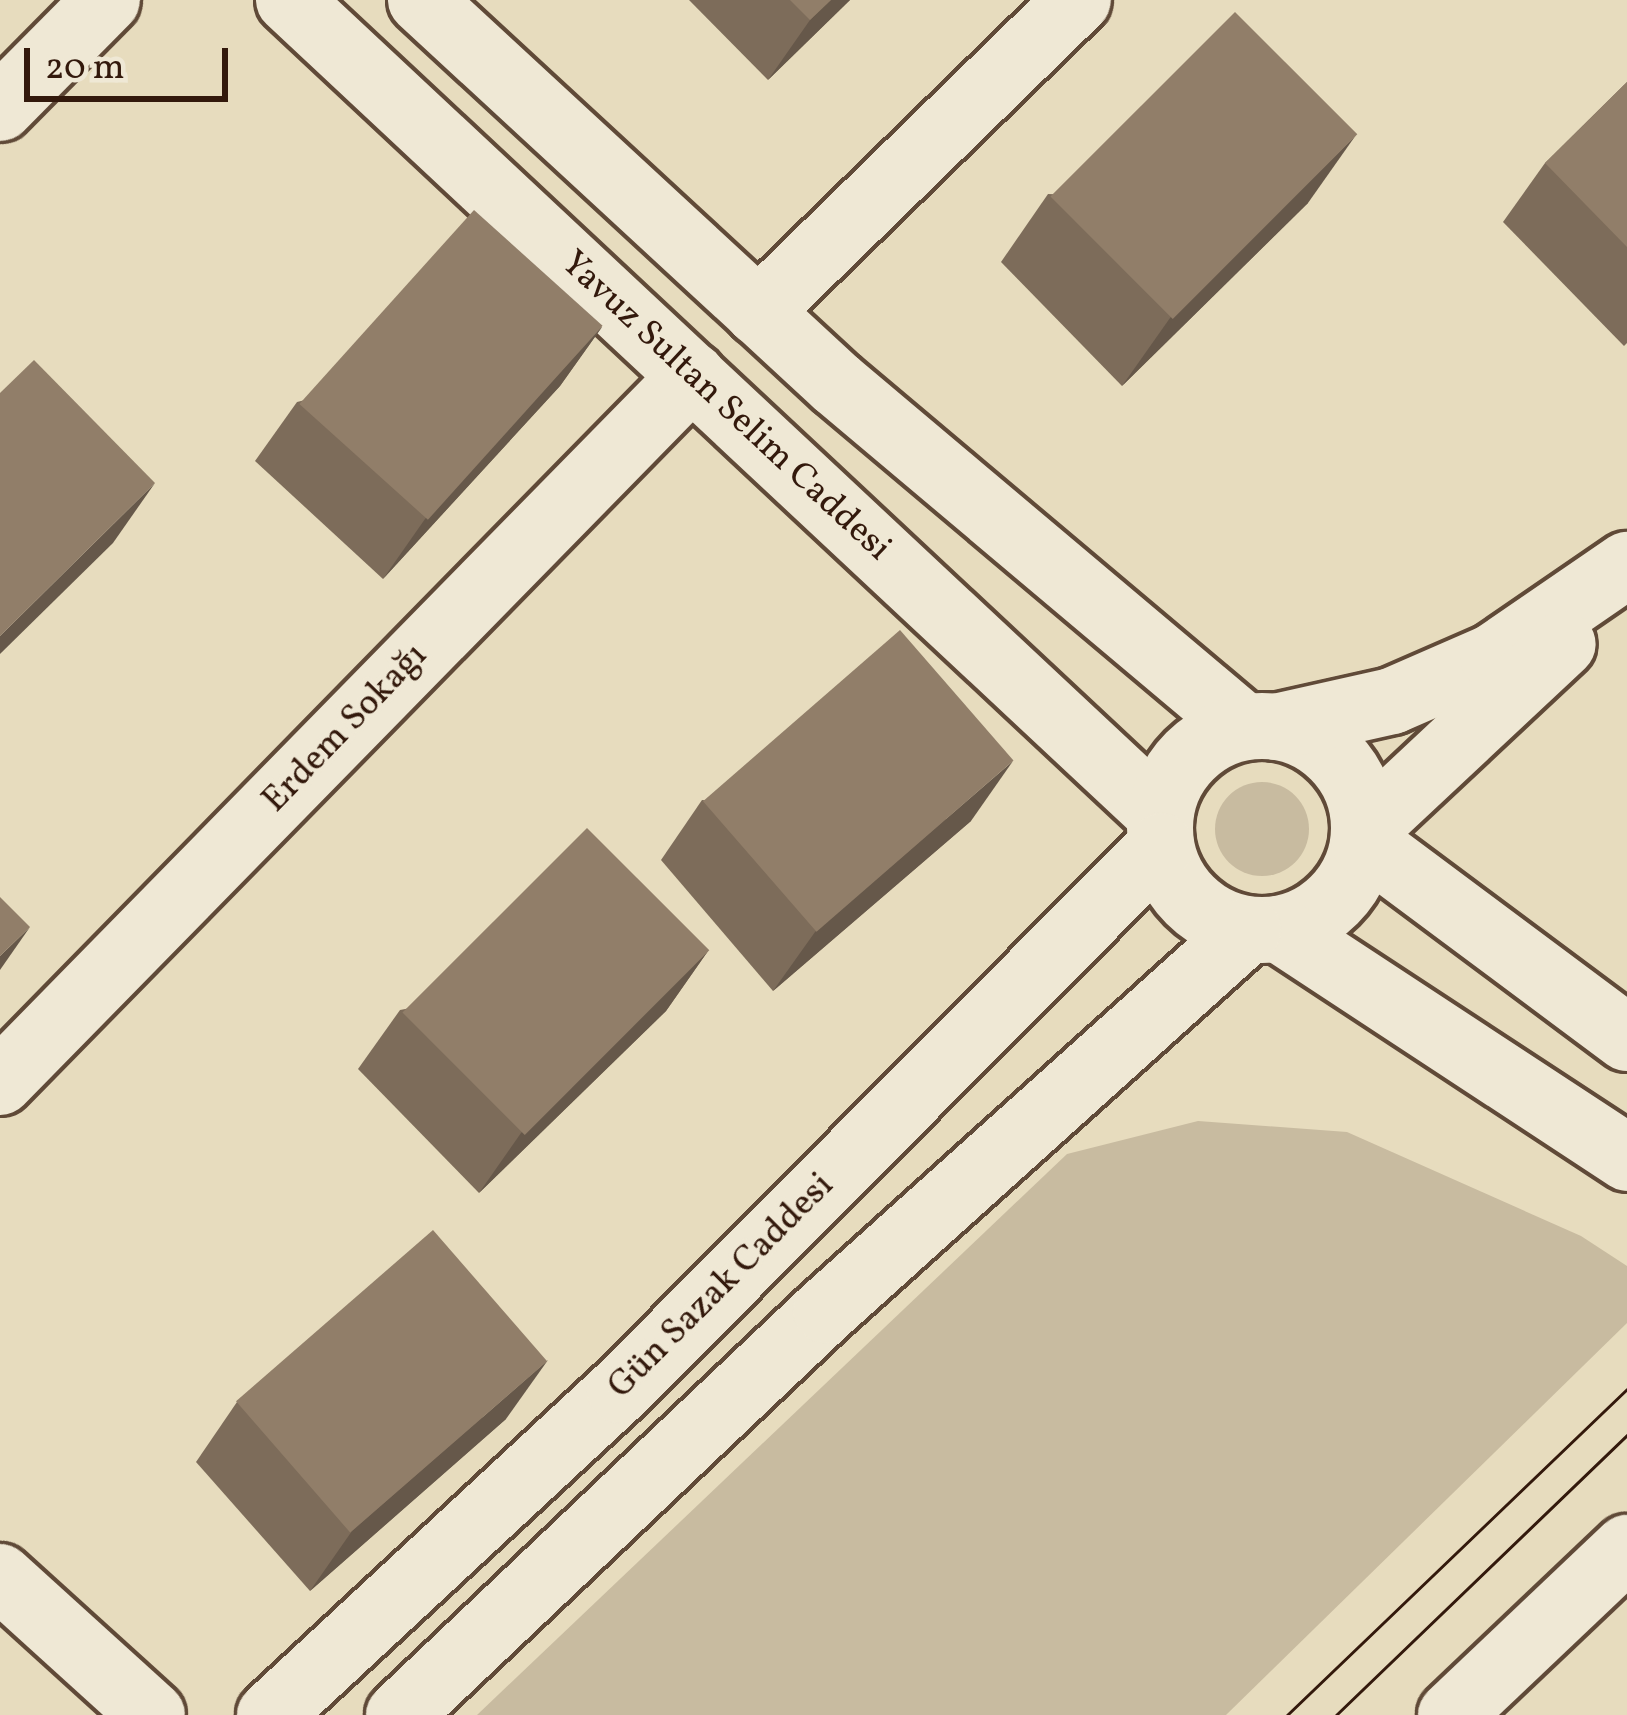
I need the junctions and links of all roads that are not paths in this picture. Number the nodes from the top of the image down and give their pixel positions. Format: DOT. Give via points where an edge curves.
graph roads {
  1 [pos="107,0"];
  2 [pos="289,0"];
  3 [pos="421,0"];
  4 [pos="1078,0"];
  5 [pos="0,108"];
  6 [pos="758,311"];
  7 [pos="692,376"];
  8 [pos="1627,565"];
  9 [pos="1627,584"];
  10 [pos="1260,727"];
  11 [pos="1160,830"];
  12 [pos="1364,836"];
  13 [pos="1263,929"];
  14 [pos="1627,1037"];
  15 [pos="0,1082"];
  16 [pos="1627,1158"];
  17 [pos="1627,1548"];
  18 [pos="0,1577"];
  19 [pos="1455,1714"];
  20 [pos="152,1715"];
  21 [pos="270,1715"];
  22 [pos="399,1715"];
  1 -- 5 [label="street"];
  2 -- 7 [label="street, Yavuz Sultan Selim Caddesi"];
  3 -- 6 [label="street"];
  4 -- 6 [label="street"];
  6 -- 10 [label="street"];
  7 -- 11 [label="street, Yavuz Sultan Selim Caddesi"];
  7 -- 15 [label="street, Erdem Sokağı"];
  8 -- 10 [label="street" via="1493,657 1392,701"];
  9 -- 12 [label="street"];
  10 -- 11 [label="street" via="1188,757"];
  10 -- 12 [label="street" via="1333,754 1353,780"];
  11 -- 13 [label="street" via="1190,902"];
  11 -- 21 [label="street, Gün Sazak Caddesi" via="620,1390"];
  12 -- 13 [label="street" via="1336,899"];
  12 -- 14 [label="street"];
  13 -- 16 [label="street"];
  13 -- 22 [label="street" via="826,1310"];
  17 -- 19 [label="street"];
  18 -- 20 [label="street"];
}
